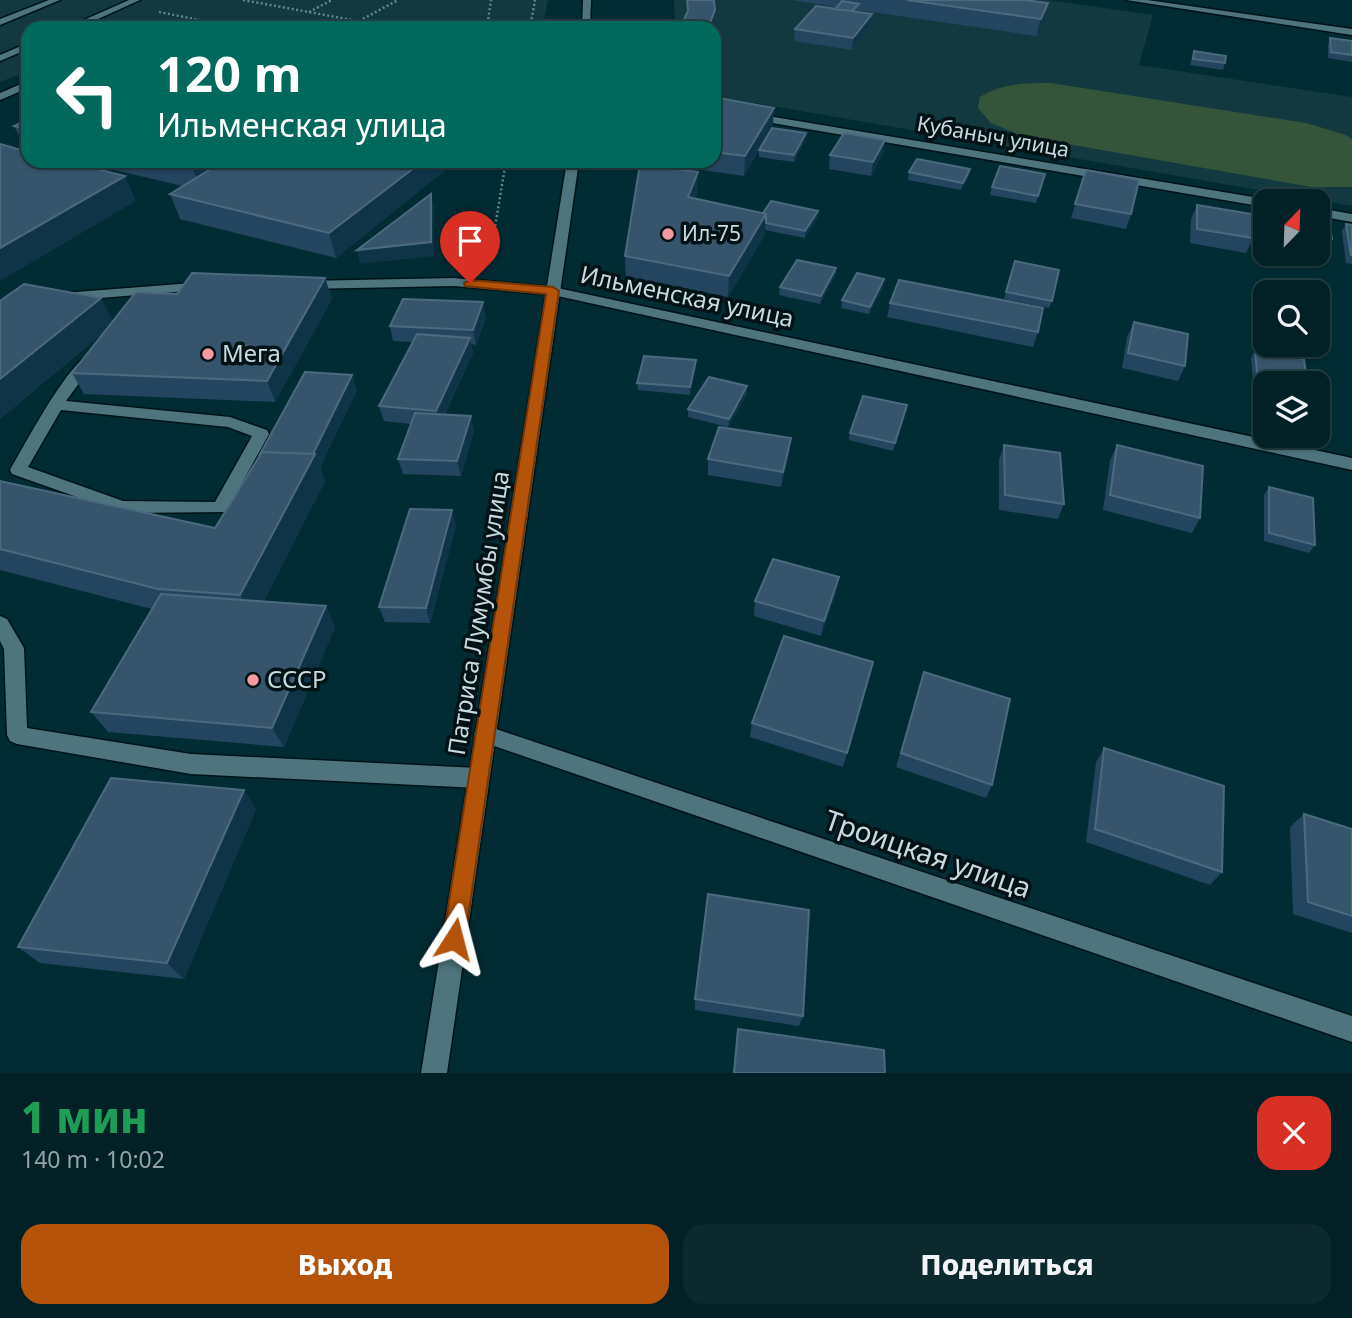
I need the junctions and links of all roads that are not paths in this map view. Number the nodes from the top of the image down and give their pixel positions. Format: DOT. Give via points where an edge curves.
graph roads {
  1 [pos="56,0"];
  2 [pos="136,0"];
  3 [pos="587,0"];
  4 [pos="1130,0"];
  5 [pos="86,21"];
  6 [pos="586,21"];
  7 [pos="0,22"];
  8 [pos="1352,32"];
  9 [pos="21,49"];
  10 [pos="0,58"];
  11 [pos="21,86"];
  12 [pos="0,97"];
  13 [pos="721,111"];
  14 [pos="572,168"];
  15 [pos="1253,201"];
  16 [pos="1330,214"];
  17 [pos="1352,218"];
  18 [pos="287,285"];
  19 [pos="217,286"];
  20 [pos="154,290"];
  21 [pos="553,291"];
  22 [pos="51,298"];
  23 [pos="136,309"];
  24 [pos="101,347"];
  25 [pos="58,405"];
  26 [pos="1352,464"];
  27 [pos="0,624"];
  28 [pos="484,734"];
  29 [pos="478,778"];
  30 [pos="1352,1030"];
  31 [pos="434,1073"];
  1 -- 7 [label="street"];
  2 -- 5 [label="street"];
  3 -- 6 [label="street"];
  4 -- 8 [label="street"];
  9 -- 10 [label="street"];
  11 -- 12 [label="street"];
  13 -- 15 [label="street, Кубаныч улица"];
  14 -- 21 [label="street, Патриса Лумумбы улица"];
  16 -- 17 [label="street"];
  18 -- 21 [label="street, Ильменская улица" via="454,282"];
  19 -- 20 [label="street"];
  20 -- 22 [label="street"];
  20 -- 23 [label="street"];
  21 -- 26 [label="street, Ильменская улица"];
  21 -- 28 [label="street, Патриса Лумумбы улица"];
  24 -- 25 [label="street"];
  25 -- 25 [label="street" via="230,422 261,434 220,508 122,507 18,470"];
  27 -- 29 [label="street" via="14,648 17,735 191,764"];
  28 -- 29 [label="street, Патриса Лумумбы улица"];
  28 -- 30 [label="street, Троицкая улица"];
  29 -- 31 [label="street, Патриса Лумумбы улица"];
}
